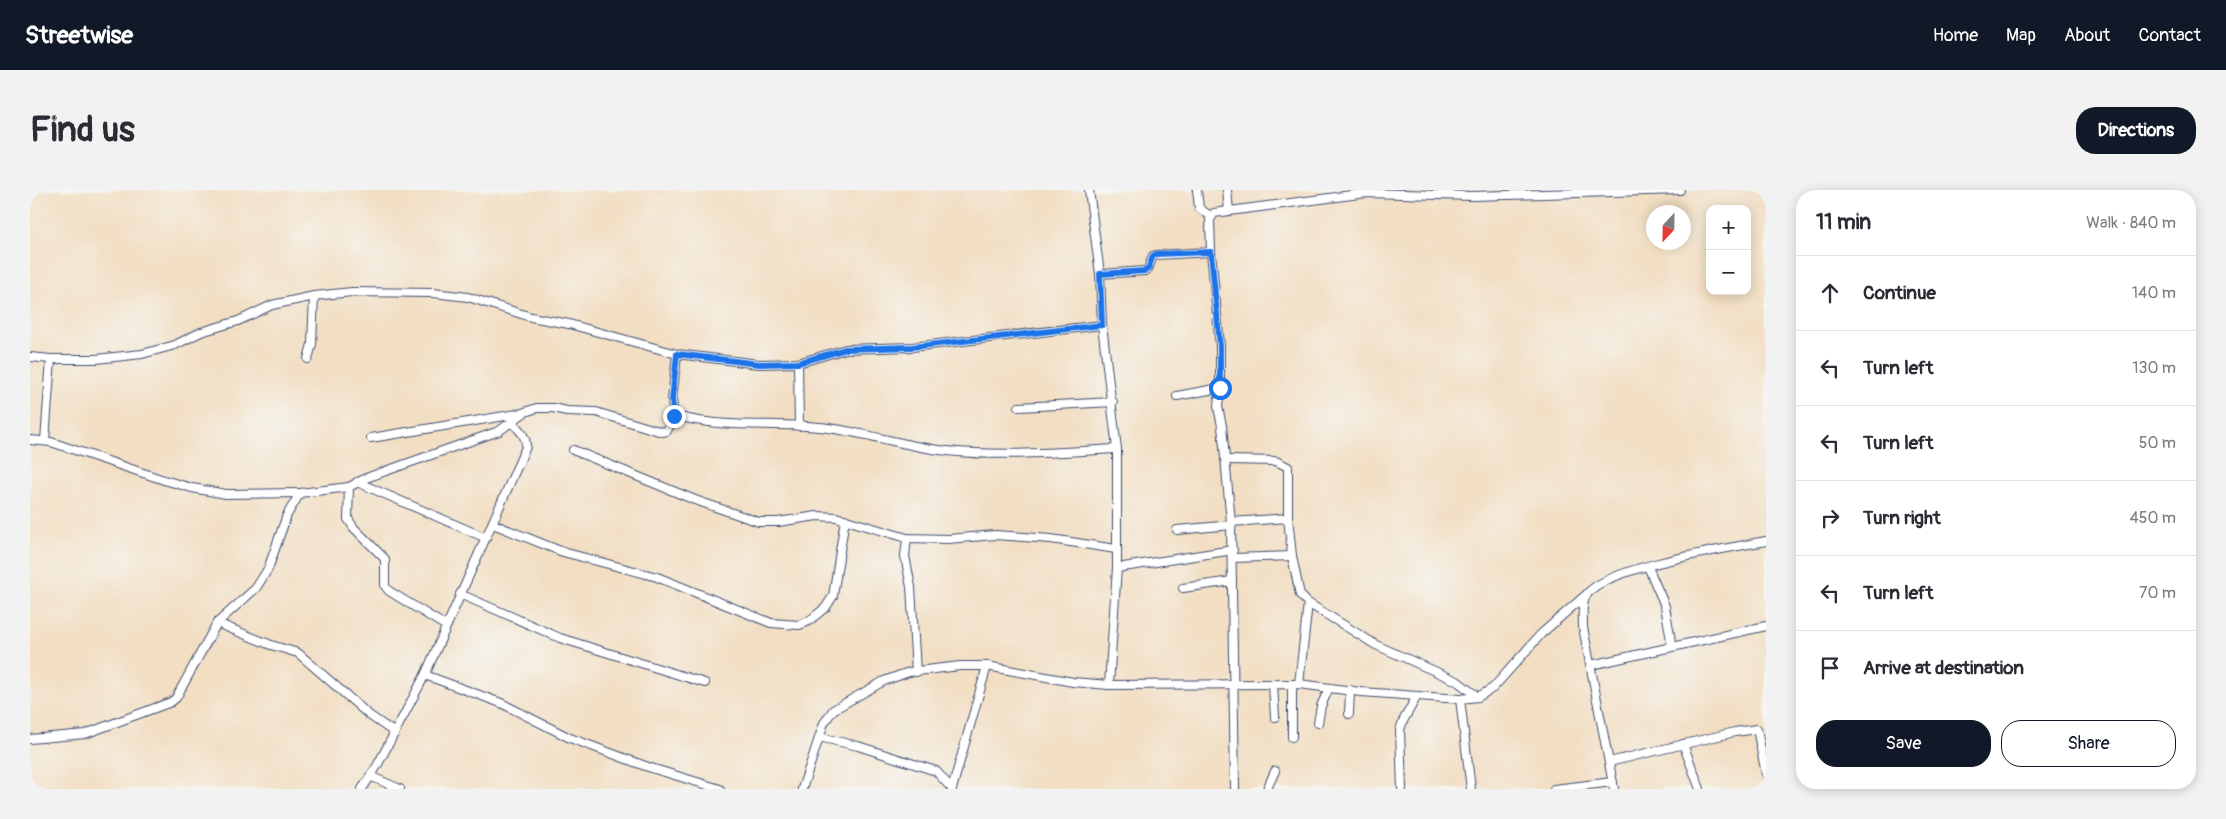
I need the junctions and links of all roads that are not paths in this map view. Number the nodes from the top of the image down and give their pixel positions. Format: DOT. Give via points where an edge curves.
graph roads {
  1 [pos="1089,190"];
  2 [pos="1197,190"];
  3 [pos="1227,190"];
  4 [pos="1680,190"];
  5 [pos="1229,211"];
  6 [pos="1210,216"];
  7 [pos="1211,252"];
  8 [pos="1100,274"];
  9 [pos="314,296"];
  10 [pos="1102,325"];
  11 [pos="677,354"];
  12 [pos="30,357"];
  13 [pos="51,359"];
  14 [pos="308,360"];
  15 [pos="798,363"];
  16 [pos="1220,388"];
  17 [pos="1177,396"];
  18 [pos="1113,402"];
  19 [pos="1019,407"];
  20 [pos="525,412"];
  21 [pos="674,416"];
  22 [pos="512,422"];
  23 [pos="799,426"];
  24 [pos="371,438"];
  25 [pos="30,440"];
  26 [pos="45,440"];
  27 [pos="1117,449"];
  28 [pos="573,450"];
  29 [pos="1226,460"];
  30 [pos="357,482"];
  31 [pos="349,487"];
  32 [pos="300,493"];
  33 [pos="1288,518"];
  34 [pos="845,519"];
  35 [pos="493,524"];
  36 [pos="1232,524"];
  37 [pos="1177,530"];
  38 [pos="486,538"];
  39 [pos="907,538"];
  40 [pos="1766,541"];
  41 [pos="1116,549"];
  42 [pos="1233,554"];
  43 [pos="1292,556"];
  44 [pos="1648,567"];
  45 [pos="1117,568"];
  46 [pos="1232,581"];
  47 [pos="1183,588"];
  48 [pos="1588,593"];
  49 [pos="460,594"];
  50 [pos="1308,603"];
  51 [pos="217,623"];
  52 [pos="446,626"];
  53 [pos="1766,626"];
  54 [pos="1672,646"];
  55 [pos="1591,665"];
  56 [pos="987,666"];
  57 [pos="916,672"];
  58 [pos="425,675"];
  59 [pos="705,683"];
  60 [pos="1273,684"];
  61 [pos="1295,684"];
  62 [pos="1109,685"];
  63 [pos="1234,685"];
  64 [pos="1329,688"];
  65 [pos="1350,690"];
  66 [pos="1418,696"];
  67 [pos="1478,697"];
  68 [pos="1460,699"];
  69 [pos="1349,714"];
  70 [pos="1275,717"];
  71 [pos="1318,723"];
  72 [pos="395,733"];
  73 [pos="1292,736"];
  74 [pos="819,737"];
  75 [pos="30,739"];
  76 [pos="1683,744"];
  77 [pos="1609,762"];
  78 [pos="1275,771"];
  79 [pos="1766,774"];
  80 [pos="370,776"];
  81 [pos="1613,785"];
  82 [pos="362,789"];
  83 [pos="400,789"];
  84 [pos="720,789"];
  85 [pos="802,789"];
  86 [pos="952,789"];
  87 [pos="1235,789"];
  88 [pos="1267,789"];
  89 [pos="1402,789"];
  90 [pos="1471,789"];
  91 [pos="1554,789"];
  92 [pos="1700,789"];
  1 -- 8 [label="street"];
  2 -- 6 [label="street" via="1199,208"];
  3 -- 5 [label="street"];
  4 -- 5 [label="street" via="1473,196 1367,193"];
  5 -- 6 [label="street"];
  6 -- 7 [label="street"];
  7 -- 8 [label="street" via="1156,254 1145,271"];
  7 -- 16 [label="street" via="1220,346"];
  8 -- 10 [label="street"];
  9 -- 11 [label="street" via="361,292 468,297 531,317 570,324"];
  9 -- 13 [label="street" via="272,305 175,345 142,354"];
  9 -- 14 [label="street"];
  10 -- 15 [label="street" via="912,347 846,349"];
  10 -- 18 [label="street"];
  11 -- 15 [label="street" via="759,364"];
  11 -- 21 [label="street" via="672,400"];
  12 -- 13 [label="street"];
  13 -- 26 [label="street"];
  15 -- 23 [label="street"];
  16 -- 17 [label="street"];
  16 -- 29 [label="street" via="1218,407"];
  18 -- 19 [label="street"];
  18 -- 27 [label="street"];
  20 -- 21 [label="street" via="538,408 596,412 662,432 667,430"];
  20 -- 22 [label="street"];
  20 -- 24 [label="street"];
  21 -- 23 [label="street" via="712,424"];
  22 -- 30 [label="street" via="499,430"];
  22 -- 35 [label="street" via="524,435 526,447"];
  23 -- 27 [label="street" via="828,428 945,451 1013,455"];
  25 -- 26 [label="street"];
  26 -- 32 [label="street" via="192,488 226,494"];
  27 -- 41 [label="street"];
  28 -- 34 [label="street" via="694,500 759,522 817,516"];
  29 -- 33 [label="street" via="1276,461 1288,467"];
  29 -- 36 [label="street"];
  30 -- 31 [label="street"];
  30 -- 38 [label="street"];
  31 -- 32 [label="street"];
  31 -- 52 [label="street" via="348,519 385,559 384,586"];
  32 -- 51 [label="street" via="287,515 268,569 256,588"];
  33 -- 36 [label="street"];
  33 -- 43 [label="street"];
  34 -- 35 [label="street" via="833,596 826,607 809,621 799,624 771,623 657,577 563,552"];
  34 -- 39 [label="street"];
  35 -- 38 [label="street"];
  36 -- 37 [label="street"];
  36 -- 42 [label="street"];
  38 -- 49 [label="street"];
  39 -- 41 [label="street" via="995,535"];
  39 -- 57 [label="street" via="905,556 912,597"];
  40 -- 44 [label="street"];
  41 -- 45 [label="street"];
  42 -- 43 [label="street"];
  42 -- 45 [label="street"];
  42 -- 46 [label="street"];
  43 -- 50 [label="street" via="1300,595"];
  44 -- 48 [label="street" via="1614,577"];
  44 -- 54 [label="street" via="1665,606"];
  45 -- 62 [label="street"];
  46 -- 47 [label="street"];
  46 -- 63 [label="street"];
  48 -- 55 [label="street" via="1583,606"];
  48 -- 67 [label="street" via="1542,634 1493,688"];
  49 -- 52 [label="street"];
  49 -- 59 [label="street" via="560,638"];
  50 -- 61 [label="street"];
  50 -- 67 [label="street" via="1376,645 1456,681"];
  51 -- 72 [label="street" via="298,653 369,715"];
  51 -- 75 [label="street" via="178,696 171,702 85,734"];
  52 -- 58 [label="street"];
  53 -- 54 [label="street"];
  54 -- 55 [label="street"];
  55 -- 77 [label="street"];
  56 -- 57 [label="street"];
  56 -- 62 [label="street" via="1073,682"];
  56 -- 86 [label="street"];
  57 -- 74 [label="street" via="884,681 833,710"];
  58 -- 72 [label="street"];
  58 -- 84 [label="street" via="501,703 570,738"];
  60 -- 61 [label="street"];
  60 -- 63 [label="street"];
  60 -- 70 [label="street"];
  61 -- 64 [label="street"];
  61 -- 73 [label="street"];
  62 -- 63 [label="street"];
  63 -- 87 [label="street"];
  64 -- 65 [label="street"];
  64 -- 71 [label="street"];
  65 -- 66 [label="street"];
  65 -- 69 [label="street"];
  66 -- 68 [label="street"];
  66 -- 89 [label="street" via="1400,730"];
  67 -- 68 [label="street"];
  68 -- 90 [label="street"];
  72 -- 80 [label="street"];
  74 -- 85 [label="street"];
  74 -- 86 [label="street" via="936,771"];
  76 -- 77 [label="street"];
  76 -- 79 [label="street" via="1758,730"];
  76 -- 92 [label="street"];
  77 -- 81 [label="street"];
  78 -- 88 [label="street"];
  80 -- 82 [label="street"];
  80 -- 83 [label="street"];
  81 -- 91 [label="street"];
}
